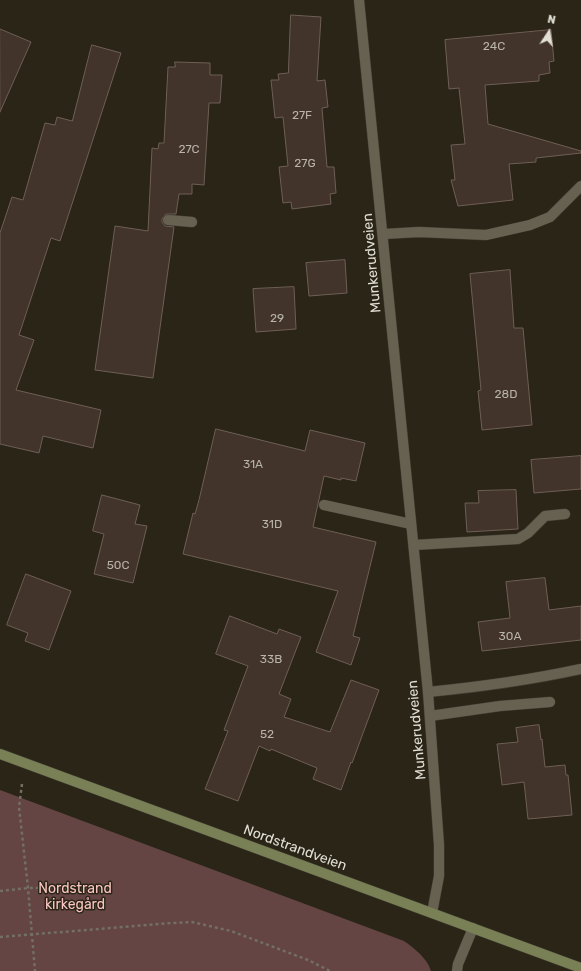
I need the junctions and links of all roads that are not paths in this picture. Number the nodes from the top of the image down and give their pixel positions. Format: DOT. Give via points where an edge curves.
graph roads {
  1 [pos="359,0"];
  2 [pos="581,186"];
  3 [pos="168,220"];
  4 [pos="192,222"];
  5 [pos="384,234"];
  6 [pos="324,505"];
  7 [pos="565,514"];
  8 [pos="411,524"];
  9 [pos="414,544"];
  10 [pos="581,669"];
  11 [pos="428,692"];
  12 [pos="550,702"];
  13 [pos="430,716"];
  14 [pos="0,754"];
  15 [pos="432,913"];
  16 [pos="473,928"];
  17 [pos="581,968"];
  18 [pos="457,971"];
  1 -- 5 [label="street, Munkerudveien"];
  2 -- 5 [label="street" via="550,217 530,225 486,235 419,232"];
  3 -- 4 [label="street"];
  5 -- 8 [label="street, Munkerudveien"];
  6 -- 8 [label="street"];
  7 -- 9 [label="street" via="545,516 518,539"];
  8 -- 9 [label="street, Munkerudveien"];
  9 -- 11 [label="street, Munkerudveien"];
  10 -- 11 [label="street" via="544,677"];
  11 -- 13 [label="street, Munkerudveien"];
  12 -- 13 [label="street"];
  13 -- 15 [label="street, Munkerudveien" via="439,845 439,876"];
  14 -- 15 [label="main road, Nordstrandveien"];
  15 -- 16 [label="main road, Nordstrandveien"];
  16 -- 17 [label="main road, Nordstrandveien"];
  16 -- 18 [label="street"];
}
